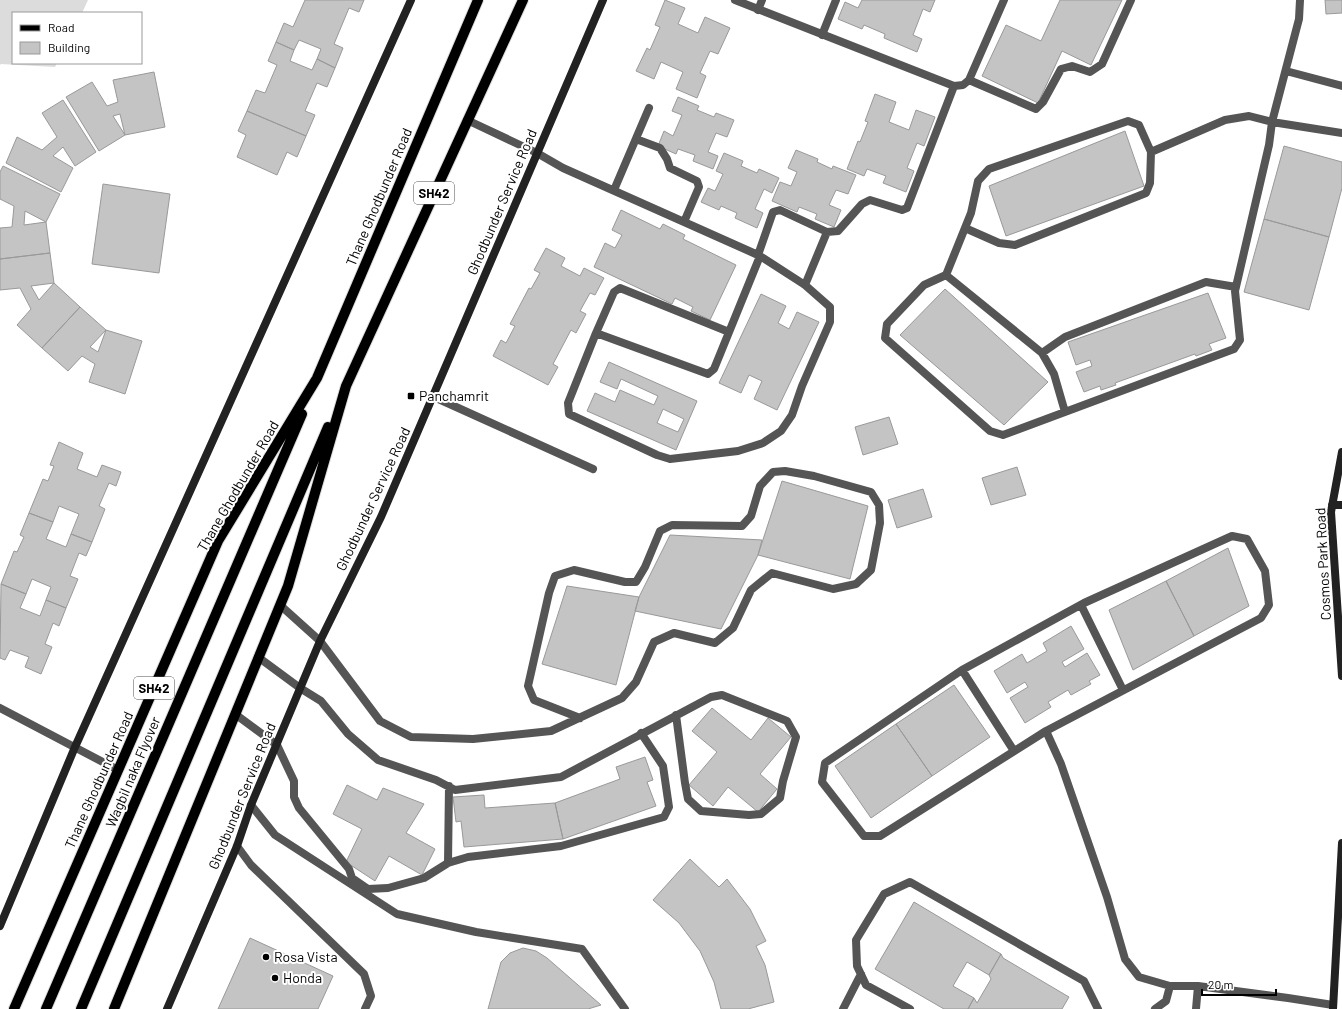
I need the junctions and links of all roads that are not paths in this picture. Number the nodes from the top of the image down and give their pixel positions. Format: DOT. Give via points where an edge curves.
graph roads {
  1 [pos="411,0"];
  2 [pos="478,0"];
  3 [pos="522,0"];
  4 [pos="603,0"];
  5 [pos="735,0"];
  6 [pos="762,0"];
  7 [pos="836,0"];
  8 [pos="1004,0"];
  9 [pos="1130,0"];
  10 [pos="1300,0"];
  11 [pos="758,10"];
  12 [pos="822,35"];
  13 [pos="1286,71"];
  14 [pos="969,80"];
  15 [pos="954,86"];
  16 [pos="1342,86"];
  17 [pos="649,108"];
  18 [pos="467,120"];
  19 [pos="1272,122"];
  20 [pos="1342,134"];
  21 [pos="636,138"];
  22 [pos="1151,152"];
  23 [pos="536,153"];
  24 [pos="614,190"];
  25 [pos="684,222"];
  26 [pos="964,228"];
  27 [pos="827,232"];
  28 [pos="759,256"];
  29 [pos="946,275"];
  30 [pos="805,285"];
  31 [pos="1236,287"];
  32 [pos="728,332"];
  33 [pos="596,333"];
  34 [pos="1042,353"];
  35 [pos="317,378"];
  36 [pos="346,386"];
  37 [pos="434,397"];
  38 [pos="1065,412"];
  39 [pos="1342,452"];
  40 [pos="593,469"];
  41 [pos="1342,504"];
  42 [pos="1332,505"];
  43 [pos="1081,605"];
  44 [pos="280,606"];
  45 [pos="320,642"];
  46 [pos="258,657"];
  47 [pos="962,670"];
  48 [pos="1342,676"];
  49 [pos="300,688"];
  50 [pos="1123,690"];
  51 [pos="0,708"];
  52 [pos="235,714"];
  53 [pos="676,715"];
  54 [pos="580,718"];
  55 [pos="1046,730"];
  56 [pos="641,733"];
  57 [pos="276,745"];
  58 [pos="75,747"];
  59 [pos="1014,751"];
  60 [pos="118,770"];
  61 [pos="449,786"];
  62 [pos="251,805"];
  63 [pos="1342,843"];
  64 [pos="237,846"];
  65 [pos="448,863"];
  66 [pos="0,926"];
  67 [pos="861,974"];
  68 [pos="1170,986"];
  69 [pos="1198,986"];
  70 [pos="1333,1007"];
  71 [pos="14,1009"];
  72 [pos="46,1009"];
  73 [pos="81,1009"];
  74 [pos="114,1009"];
  75 [pos="167,1009"];
  76 [pos="365,1009"];
  77 [pos="624,1009"];
  78 [pos="843,1009"];
  79 [pos="910,1009"];
  80 [pos="1098,1009"];
  81 [pos="1155,1009"];
  82 [pos="1196,1009"];
  1 -- 58 [label="street"];
  2 -- 35 [label="main road, Thane Ghodbunder Road / SH42"];
  3 -- 18 [label="main road, SH42"];
  4 -- 23 [label="street, Ghodbunder Service Road"];
  5 -- 11 [label="street"];
  6 -- 11 [label="street"];
  7 -- 12 [label="street"];
  8 -- 14 [label="street"];
  9 -- 14 [label="street" via="1102,64 1090,72 1072,66 1061,69 1043,102 1036,109"];
  10 -- 13 [label="street" via="1299,19"];
  11 -- 12 [label="street"];
  12 -- 15 [label="street"];
  13 -- 16 [label="street"];
  13 -- 19 [label="street"];
  14 -- 15 [label="street" via="963,85"];
  15 -- 27 [label="street" via="907,208 902,210 870,200 862,204 838,231"];
  17 -- 21 [label="street"];
  18 -- 23 [label="street"];
  18 -- 36 [label="main road, SH42"];
  19 -- 20 [label="street"];
  19 -- 22 [label="street" via="1250,116 1225,120"];
  19 -- 31 [label="street" via="1270,145"];
  21 -- 24 [label="street"];
  21 -- 25 [label="street" via="660,148 670,168 697,181 699,187"];
  22 -- 26 [label="street" via="1150,183 1146,193 1015,245 999,243"];
  22 -- 26 [label="street" via="1139,125 1128,121 989,169 978,181"];
  23 -- 24 [label="street"];
  23 -- 37 [label="street, Ghodbunder Service Road"];
  24 -- 25 [label="street"];
  25 -- 28 [label="street"];
  26 -- 29 [label="street"];
  27 -- 28 [label="street" via="780,210 773,212"];
  27 -- 30 [label="street"];
  28 -- 30 [label="street"];
  28 -- 32 [label="street"];
  29 -- 34 [label="street"];
  29 -- 38 [label="street" via="924,285 887,324 885,338 990,431 1003,435"];
  30 -- 33 [label="street" via="830,307 830,322 792,415 781,431 763,443 738,451 670,458 657,455 570,414 568,403"];
  31 -- 34 [label="street" via="1206,282 1065,337"];
  31 -- 38 [label="street" via="1240,340 1234,349"];
  32 -- 33 [label="street" via="714,369 708,374"];
  32 -- 33 [label="street" via="620,288 614,292"];
  34 -- 38 [label="street" via="1054,374"];
  35 -- 60 [label="main road, Thane Ghodbunder Road / SH42" via="218,541"];
  35 -- 72 [label="main road, Wagbil naka Flyover"];
  36 -- 44 [label="main road, SH42"];
  36 -- 73 [label="main road"];
  37 -- 40 [label="street"];
  37 -- 45 [label="street, Ghodbunder Service Road" via="381,517"];
  39 -- 42 [label="street, Cosmos Park Road"];
  41 -- 42 [label="street"];
  42 -- 48 [label="street, Cosmos Park Road"];
  43 -- 47 [label="street"];
  43 -- 50 [label="street"];
  43 -- 50 [label="street" via="1232,536 1247,539 1265,571 1269,605 1261,618"];
  44 -- 45 [label="street"];
  44 -- 46 [label="main road, SH42"];
  45 -- 49 [label="street, Ghodbunder Service Road"];
  45 -- 54 [label="street" via="380,721 411,737 473,739 551,731"];
  46 -- 49 [label="street"];
  46 -- 52 [label="main road, SH42"];
  47 -- 59 [label="street"];
  47 -- 59 [label="street" via="825,763 822,782 864,836 880,836"];
  49 -- 57 [label="street, Ghodbunder Service Road"];
  49 -- 61 [label="street" via="321,700 348,734 378,760"];
  50 -- 55 [label="street"];
  51 -- 58 [label="street"];
  52 -- 57 [label="street"];
  52 -- 74 [label="main road, SH42"];
  53 -- 53 [label="street" via="711,697 722,695 787,721 796,736 780,798 761,814 701,811 688,799"];
  53 -- 56 [label="street"];
  54 -- 54 [label="street" via="622,698 636,682 654,642 674,633 715,643 733,628 751,590 772,574 833,589 856,584 871,570 880,523 879,505 871,492 814,476 785,471 773,472 760,486 752,516 742,526 672,525 660,531 636,582 625,582 574,570 555,576 528,686 534,700"];
  55 -- 59 [label="street"];
  55 -- 68 [label="street" via="1061,764 1126,959 1139,977"];
  56 -- 61 [label="street" via="561,777 455,790"];
  56 -- 65 [label="street" via="663,766 669,807 664,817 561,846 468,857"];
  57 -- 62 [label="street, Ghodbunder Service Road"];
  57 -- 65 [label="street" via="294,781 294,797 299,808 349,869 352,878 368,889 388,888 424,878"];
  58 -- 60 [label="street"];
  58 -- 66 [label="street"];
  60 -- 71 [label="main road, Thane Ghodbunder Road / SH42"];
  61 -- 65 [label="street"];
  62 -- 64 [label="street, Ghodbunder Service Road"];
  62 -- 77 [label="street" via="275,835 397,914 476,932 582,949"];
  63 -- 70 [label="street"];
  64 -- 75 [label="street, Ghodbunder Service Road"];
  64 -- 76 [label="street" via="251,865 364,974 371,996"];
  67 -- 78 [label="street"];
  67 -- 79 [label="street" via="866,985"];
  67 -- 80 [label="street" via="856,966 856,940 884,894 910,882 1084,981"];
  68 -- 69 [label="street"];
  68 -- 81 [label="street" via="1166,1001"];
  69 -- 70 [label="street"];
  69 -- 82 [label="street"];
}
